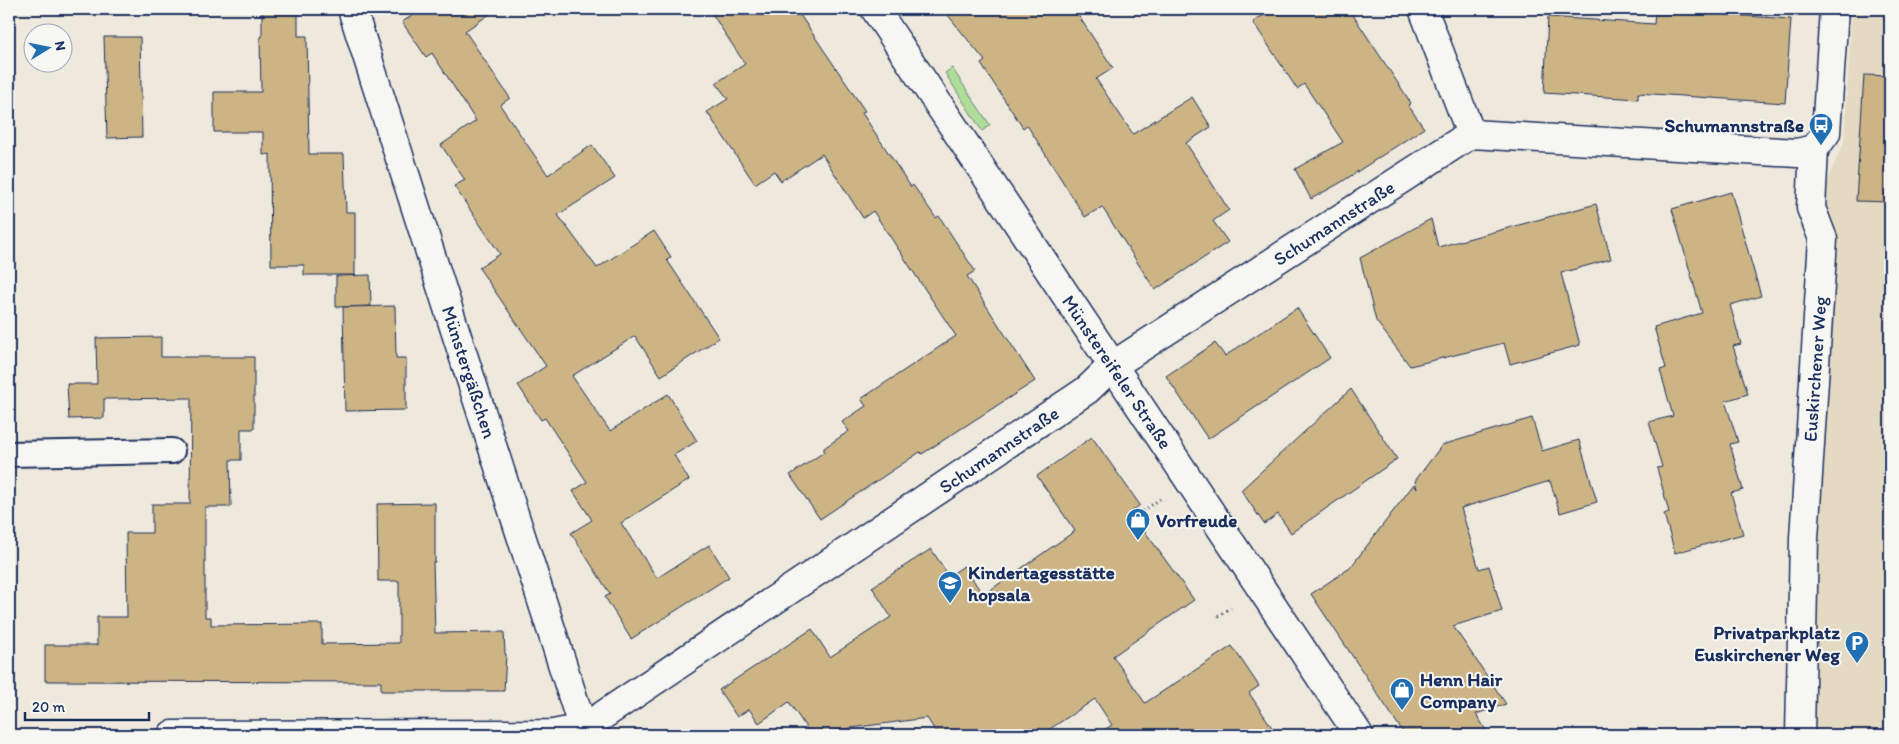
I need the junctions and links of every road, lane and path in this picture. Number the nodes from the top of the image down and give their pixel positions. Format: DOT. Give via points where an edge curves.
graph roads {
  1 [pos="352,9"];
  2 [pos="875,9"];
  3 [pos="1423,9"];
  4 [pos="1834,9"];
  5 [pos="1471,134"];
  6 [pos="1814,149"];
  7 [pos="1112,366"];
  8 [pos="172,451"];
  9 [pos="9,454"];
  10 [pos="1165,496"];
  11 [pos="1135,517"];
  12 [pos="1238,604"];
  13 [pos="1218,616"];
  14 [pos="585,732"];
  15 [pos="172,735"];
  16 [pos="1359,735"];
  17 [pos="1800,735"];
  1 -- 14 [label="street, Münstergäßchen"];
  2 -- 7 [label="street, Münstereifeler Straße"];
  3 -- 5 [label="street"];
  4 -- 6 [label="street, Euskirchener Weg" via="1826,133"];
  5 -- 6 [label="street" via="1797,153"];
  5 -- 7 [label="street, Schumannstraße"];
  6 -- 17 [label="street, Euskirchener Weg" via="1811,208 1823,239 1804,538"];
  7 -- 14 [label="street, Schumannstraße" via="1087,390"];
  7 -- 16 [label="street, Münstereifeler Straße"];
  8 -- 9 [label="lane"];
  10 -- 11 [label="path"];
  12 -- 13 [label="path"];
  14 -- 15 [label="street, Schumannstraße"];
}
